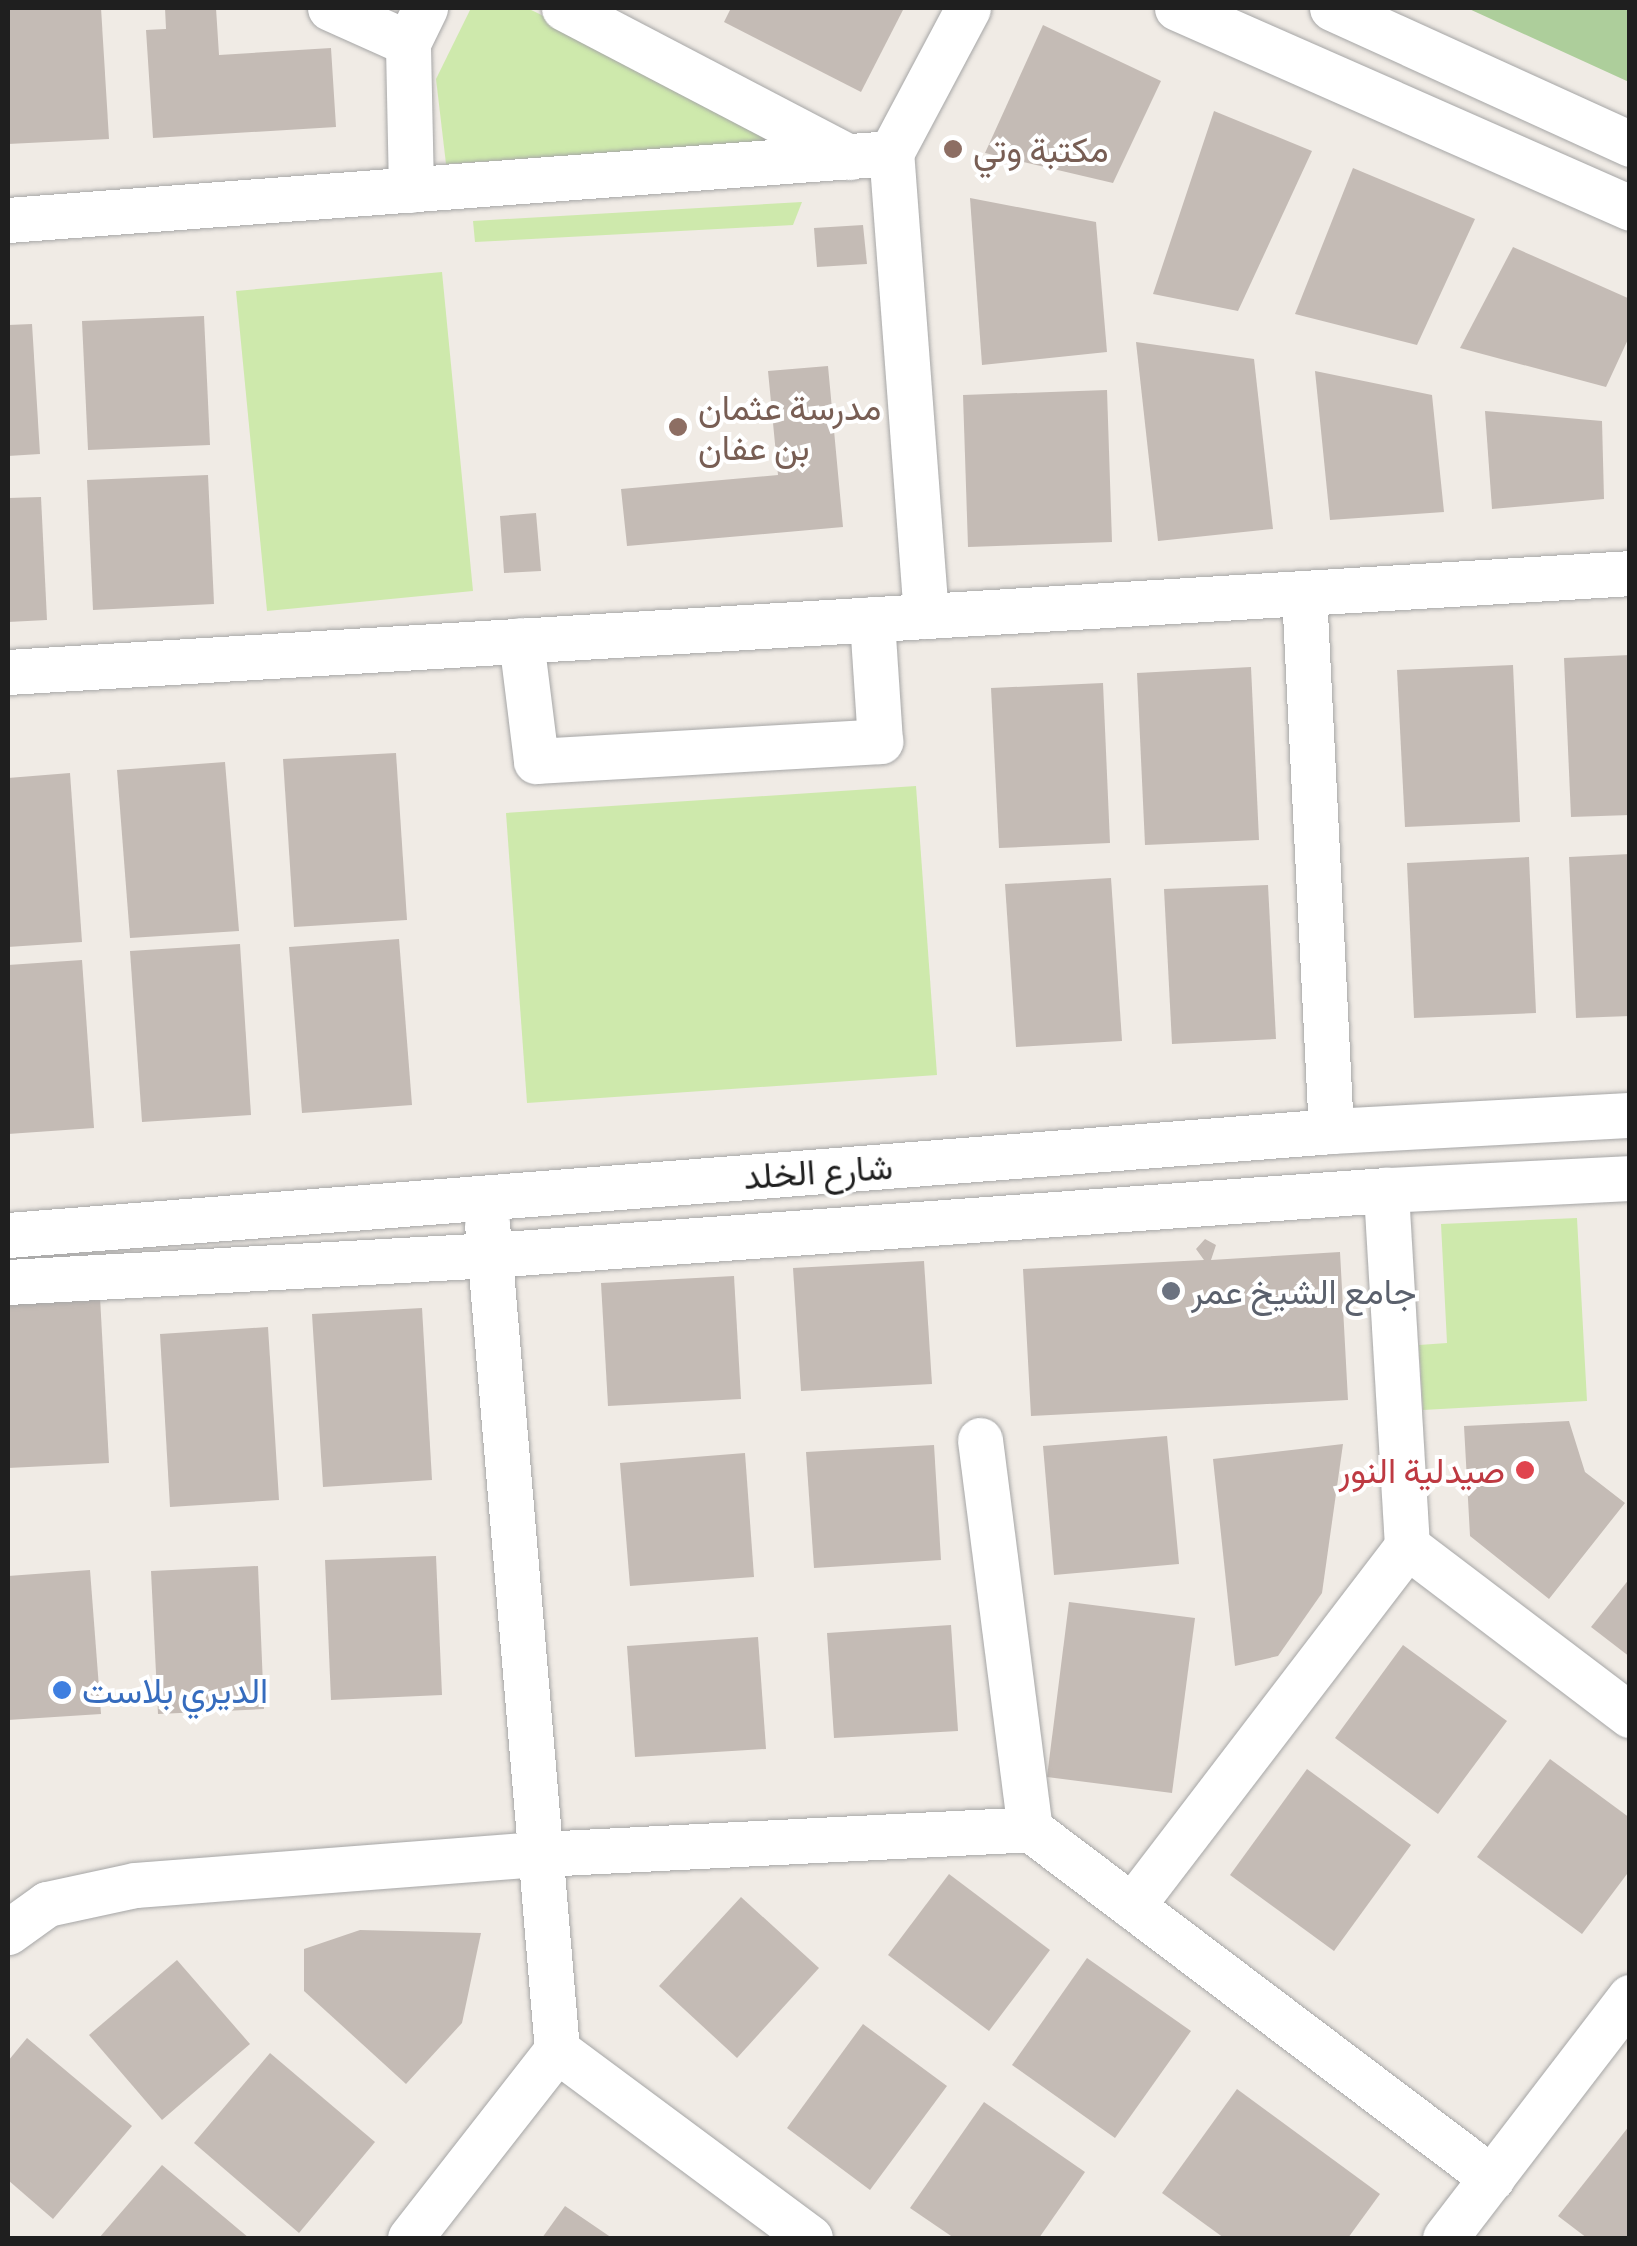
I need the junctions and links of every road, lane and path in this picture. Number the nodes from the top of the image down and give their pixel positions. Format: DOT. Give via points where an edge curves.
graph roads {
  1 [pos="330,8"];
  2 [pos="564,8"];
  3 [pos="968,8"];
  4 [pos="1177,8"];
  5 [pos="1332,8"];
  6 [pos="417,25"];
  7 [pos="1630,144"];
  8 [pos="870,155"];
  9 [pos="411,190"];
  10 [pos="1630,208"];
  11 [pos="8,220"];
  12 [pos="1630,573"];
  13 [pos="1304,593"];
  14 [pos="926,616"];
  15 [pos="872,619"];
  16 [pos="522,640"];
  17 [pos="8,672"];
  18 [pos="1630,1115"];
  19 [pos="1331,1131"];
  20 [pos="1630,1178"];
  21 [pos="1386,1190"];
  22 [pos="485,1197"];
  23 [pos="8,1234"];
  24 [pos="490,1256"];
  25 [pos="8,1282"];
  26 [pos="980,1440"];
  27 [pos="1408,1546"];
  28 [pos="1630,1715"];
  29 [pos="1030,1829"];
  30 [pos="541,1854"];
  31 [pos="1132,1906"];
  32 [pos="8,1932"];
  33 [pos="1630,1997"];
  34 [pos="557,2050"];
  35 [pos="1492,2178"];
  36 [pos="410,2238"];
  37 [pos="810,2238"];
  38 [pos="1446,2238"];
  1 -- 6 [label="street"];
  2 -- 8 [label="street"];
  3 -- 8 [label="street"];
  4 -- 10 [label="street"];
  5 -- 7 [label="street"];
  6 -- 9 [label="street"];
  8 -- 9 [label="street"];
  8 -- 14 [label="street"];
  9 -- 11 [label="street"];
  12 -- 13 [label="street"];
  13 -- 14 [label="street"];
  13 -- 19 [label="street"];
  14 -- 15 [label="street"];
  15 -- 16 [label="street"];
  15 -- 16 [label="street" via="880,741 536,762"];
  16 -- 17 [label="street"];
  18 -- 19 [label="street, شارع الخلد"];
  19 -- 22 [label="street, شارع الخلد"];
  20 -- 21 [label="street"];
  21 -- 24 [label="street"];
  21 -- 27 [label="street"];
  22 -- 23 [label="street, شارع الخلد"];
  22 -- 24 [label="street"];
  24 -- 25 [label="street"];
  24 -- 30 [label="street"];
  26 -- 29 [label="street"];
  27 -- 28 [label="street"];
  27 -- 31 [label="street"];
  29 -- 30 [label="street"];
  29 -- 31 [label="street"];
  30 -- 32 [label="street" via="136,1884 46,1904"];
  30 -- 34 [label="street"];
  31 -- 35 [label="street"];
  33 -- 35 [label="street"];
  34 -- 36 [label="street"];
  34 -- 37 [label="street"];
  35 -- 38 [label="street"];
}
